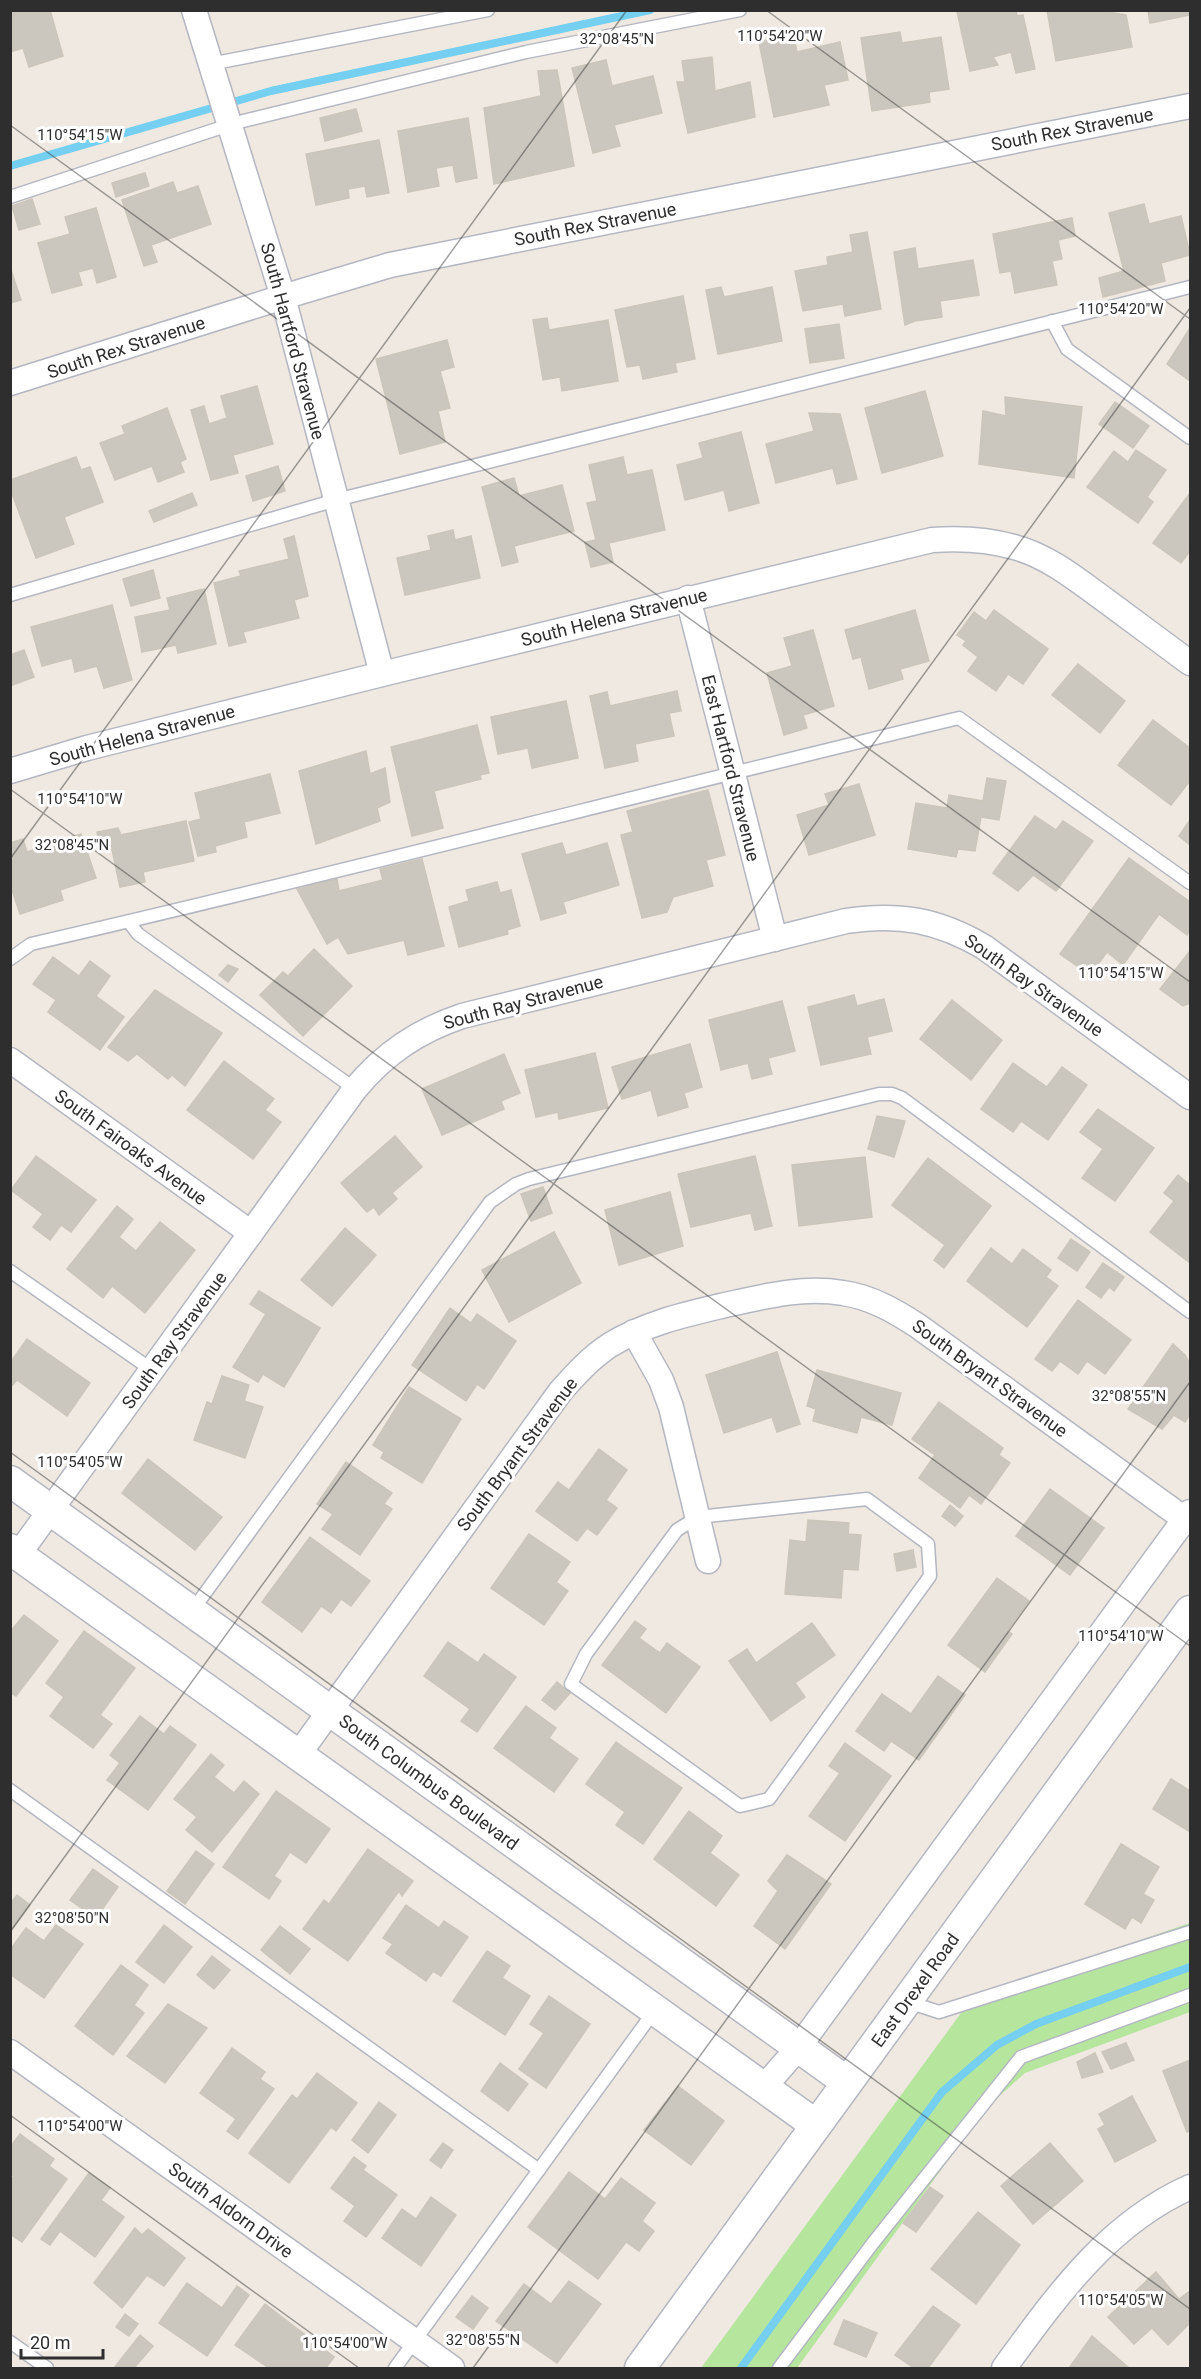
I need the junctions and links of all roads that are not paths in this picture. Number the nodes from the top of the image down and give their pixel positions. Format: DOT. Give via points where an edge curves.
graph roads {
  1 [pos="194,10"];
  2 [pos="488,10"];
  3 [pos="740,10"];
  4 [pos="210,64"];
  5 [pos="1191,106"];
  6 [pos="230,124"];
  7 [pos="10,197"];
  8 [pos="1191,287"];
  9 [pos="283,297"];
  10 [pos="1052,321"];
  11 [pos="10,383"];
  12 [pos="1191,438"];
  13 [pos="336,500"];
  14 [pos="10,595"];
  15 [pos="688,598"];
  16 [pos="1191,663"];
  17 [pos="382,674"];
  18 [pos="10,771"];
  19 [pos="733,772"];
  20 [pos="1191,883"];
  21 [pos="129,922"];
  22 [pos="775,939"];
  23 [pos="10,959"];
  24 [pos="10,1060"];
  25 [pos="355,1089"];
  26 [pos="1191,1097"];
  27 [pos="250,1233"];
  28 [pos="10,1271"];
  29 [pos="1191,1312"];
  30 [pos="634,1332"];
  31 [pos="152,1370"];
  32 [pos="10,1481"];
  33 [pos="51,1510"];
  34 [pos="698,1517"];
  35 [pos="1189,1518"];
  36 [pos="14,1552"];
  37 [pos="708,1561"];
  38 [pos="192,1611"];
  39 [pos="1191,1611"];
  40 [pos="330,1711"];
  41 [pos="298,1755"];
  42 [pos="10,1790"];
  43 [pos="1191,1932"];
  44 [pos="1191,1995"];
  45 [pos="907,2001"];
  46 [pos="655,2010"];
  47 [pos="798,2048"];
  48 [pos="10,2052"];
  49 [pos="848,2082"];
  50 [pos="763,2088"];
  51 [pos="816,2125"];
  52 [pos="539,2170"];
  53 [pos="1191,2187"];
  54 [pos="10,2342"];
  55 [pos="414,2342"];
  56 [pos="47,2368"];
  57 [pos="395,2368"];
  58 [pos="452,2368"];
  59 [pos="640,2368"];
  60 [pos="779,2368"];
  61 [pos="1004,2368"];
  1 -- 4 [label="street, South Hartford Stravenue"];
  2 -- 4 [label="lane"];
  3 -- 6 [label="lane" via="526,52"];
  4 -- 6 [label="street, South Hartford Stravenue"];
  5 -- 9 [label="street, South Rex Stravenue" via="390,265"];
  6 -- 7 [label="lane"];
  6 -- 9 [label="street, South Hartford Stravenue"];
  8 -- 10 [label="lane"];
  9 -- 11 [label="street, South Rex Stravenue"];
  9 -- 13 [label="street, South Hartford Stravenue"];
  10 -- 12 [label="lane" via="1067,349"];
  10 -- 13 [label="lane"];
  13 -- 14 [label="lane"];
  13 -- 17 [label="street, South Hartford Stravenue"];
  15 -- 16 [label="street, South Helena Stravenue" via="932,540 987,540 1015,547 1064,570"];
  15 -- 17 [label="street, South Helena Stravenue"];
  15 -- 19 [label="street, East Hartford Stravenue"];
  17 -- 18 [label="street, South Helena Stravenue"];
  19 -- 20 [label="lane" via="959,718"];
  19 -- 21 [label="lane"];
  19 -- 22 [label="street, East Hartford Stravenue"];
  21 -- 23 [label="lane" via="31,944"];
  21 -- 25 [label="lane" via="138,934"];
  22 -- 25 [label="street, South Ray Stravenue" via="440,1023 378,1062"];
  22 -- 26 [label="street, South Ray Stravenue" via="868,917 939,924 984,947"];
  24 -- 27 [label="street, South Fairoaks Avenue"];
  25 -- 27 [label="street, South Ray Stravenue"];
  27 -- 31 [label="street, South Ray Stravenue"];
  28 -- 31 [label="lane"];
  29 -- 38 [label="lane" via="902,1098 891,1094 529,1179 490,1202"];
  30 -- 34 [label="street" via="671,1407"];
  30 -- 35 [label="street, South Bryant Stravenue" via="676,1317 792,1291 845,1293 869,1299 918,1326"];
  30 -- 40 [label="street, South Bryant Stravenue" via="591,1359 560,1392"];
  31 -- 33 [label="street, South Ray Stravenue"];
  32 -- 33 [label="street, South Columbus Boulevard"];
  33 -- 36 [label="street, South Ray Stravenue"];
  33 -- 38 [label="street, South Columbus Boulevard"];
  34 -- 34 [label="lane" via="867,1499 928,1544 930,1576 923,1586 769,1799 740,1806 571,1684 586,1653 677,1530"];
  34 -- 37 [label="street"];
  35 -- 47 [label="street"];
  36 -- 41 [label="street"];
  38 -- 40 [label="street, South Columbus Boulevard"];
  39 -- 45 [label="street, East Drexel Road"];
  40 -- 41 [label="street, South Bryant Stravenue"];
  40 -- 47 [label="street, South Columbus Boulevard"];
  41 -- 46 [label="street"];
  42 -- 52 [label="lane"];
  43 -- 45 [label="lane" via="939,2012"];
  44 -- 60 [label="lane" via="1022,2057"];
  45 -- 49 [label="street, East Drexel Road"];
  46 -- 50 [label="street"];
  46 -- 52 [label="lane"];
  47 -- 49 [label="street, South Columbus Boulevard"];
  47 -- 50 [label="street"];
  48 -- 55 [label="street, South Aldorn Drive"];
  49 -- 51 [label="street, East Drexel Road"];
  50 -- 51 [label="street"];
  51 -- 59 [label="street, East Drexel Road"];
  52 -- 55 [label="lane"];
  53 -- 61 [label="street" via="1152,2208 1103,2246 1061,2291"];
  54 -- 56 [label="lane"];
  55 -- 57 [label="lane"];
  55 -- 58 [label="street, South Aldorn Drive"];
}
